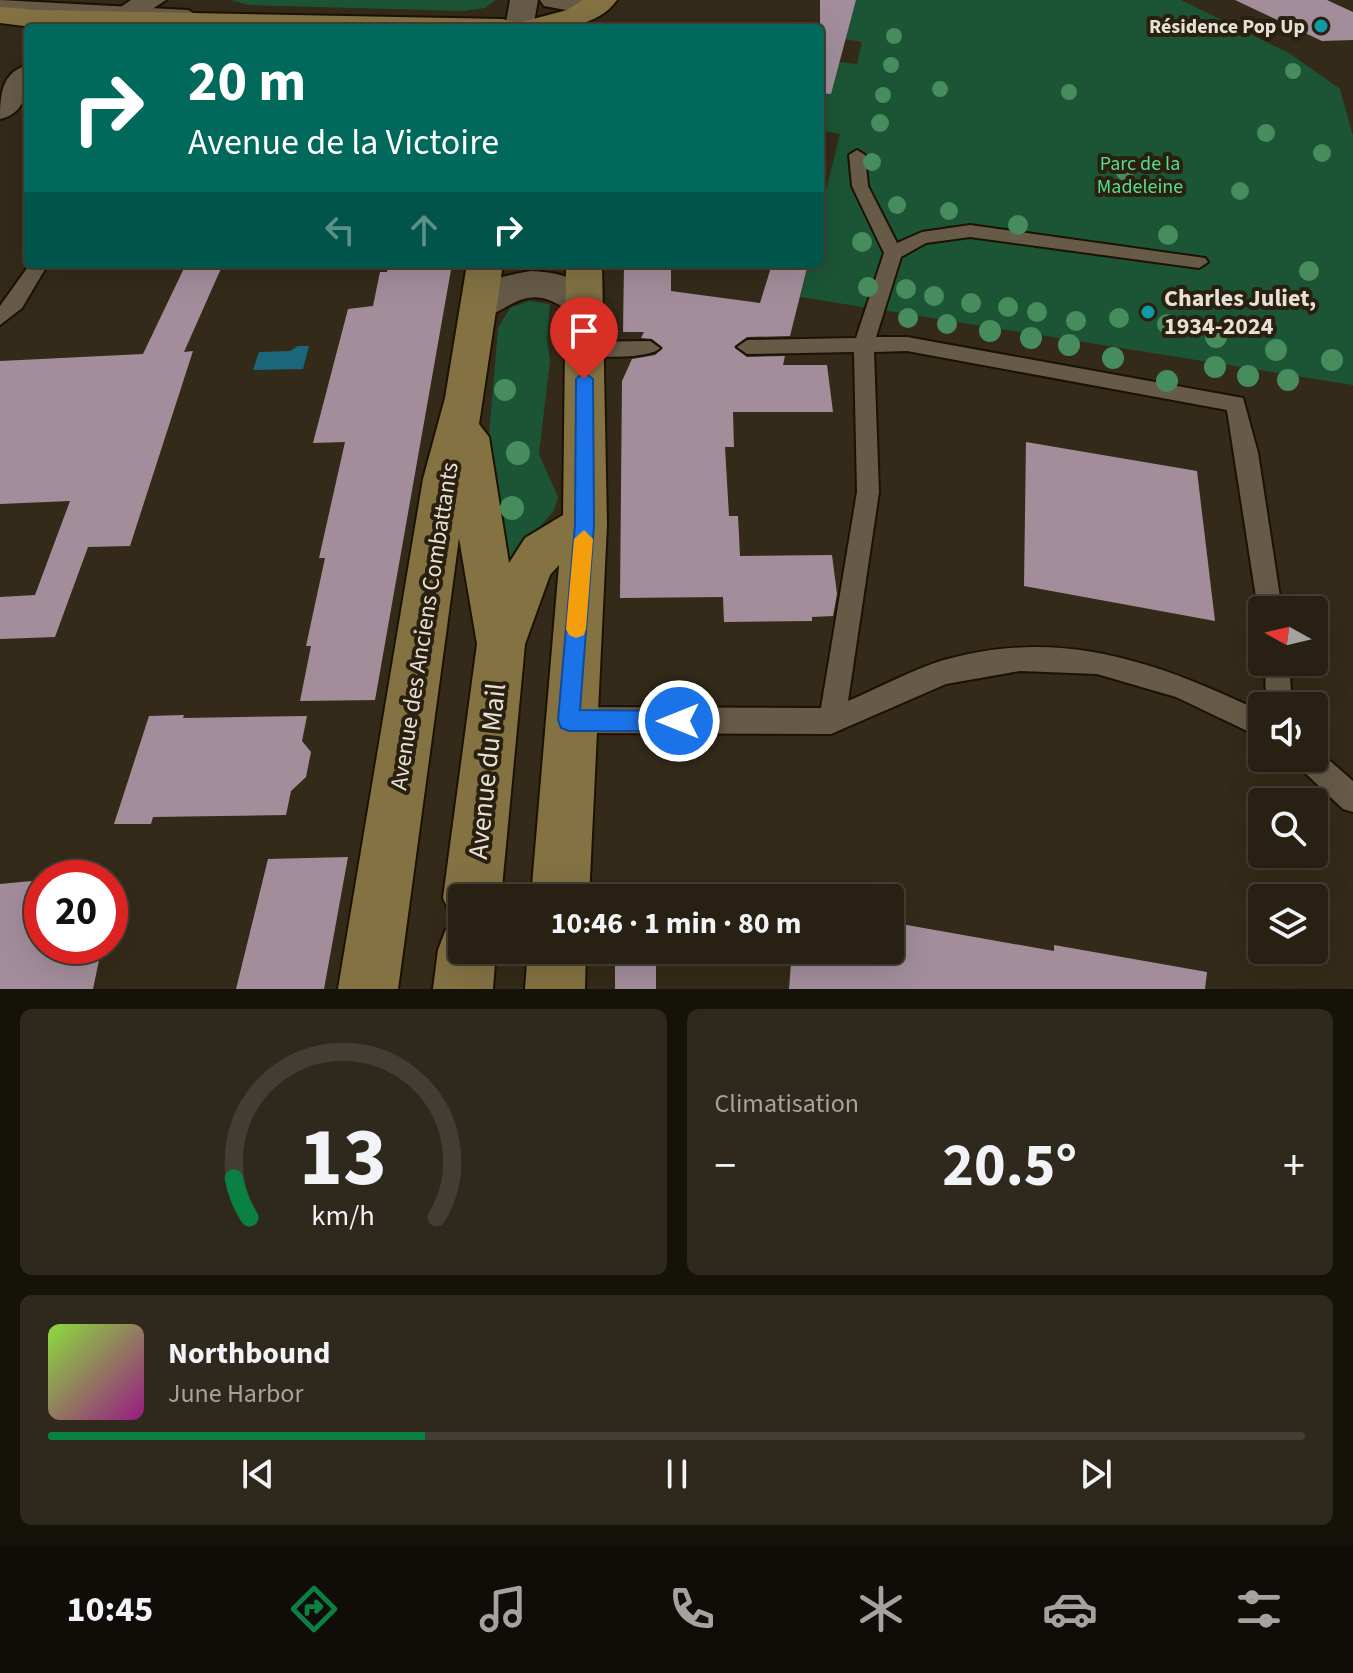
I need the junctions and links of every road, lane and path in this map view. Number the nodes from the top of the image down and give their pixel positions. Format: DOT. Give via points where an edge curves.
graph roads {
  1 [pos="524,0"];
  2 [pos="554,0"];
  3 [pos="0,4"];
  4 [pos="136,9"];
  5 [pos="596,12"];
  6 [pos="0,15"];
  7 [pos="68,24"];
  8 [pos="426,24"];
  9 [pos="494,24"];
  10 [pos="519,24"];
  11 [pos="547,24"];
  12 [pos="24,79"];
  13 [pos="0,110"];
  14 [pos="857,155"];
  15 [pos="893,253"];
  16 [pos="1199,262"];
  17 [pos="37,268"];
  18 [pos="484,268"];
  19 [pos="584,284"];
  20 [pos="479,306"];
  21 [pos="0,318"];
  22 [pos="864,343"];
  23 [pos="747,347"];
  24 [pos="650,348"];
  25 [pos="584,349"];
  26 [pos="465,398"];
  27 [pos="585,525"];
  28 [pos="1268,596"];
  29 [pos="501,644"];
  30 [pos="1248,718"];
  31 [pos="569,720"];
  32 [pos="831,721"];
  33 [pos="1323,772"];
  34 [pos="1353,799"];
  35 [pos="474,884"];
  36 [pos="561,884"];
  37 [pos="466,964"];
  38 [pos="556,964"];
  39 [pos="368,989"];
  40 [pos="463,989"];
  41 [pos="555,989"];
  1 -- 10 [label="street"];
  2 -- 5 [label="street"];
  3 -- 4 [label="lane"];
  4 -- 7 [label="main road"];
  4 -- 8 [label="main road"];
  4 -- 9 [label="lane"];
  5 -- 11 [label="main road"];
  6 -- 7 [label="main road"];
  12 -- 13 [label="street"];
  14 -- 15 [label="lane" via="860,186"];
  15 -- 16 [label="lane" via="922,238 970,231"];
  15 -- 22 [label="lane"];
  17 -- 21 [label="lane"];
  18 -- 20 [label="main road, Avenue des Anciens Combattants"];
  19 -- 20 [label="street" via="535,283 505,290"];
  19 -- 25 [label="main road"];
  20 -- 26 [label="main road, Avenue des Anciens Combattants"];
  22 -- 23 [label="lane"];
  22 -- 28 [label="lane" via="907,344 1236,404"];
  22 -- 32 [label="lane" via="868,492"];
  24 -- 25 [label="lane"];
  25 -- 27 [label="main road"];
  26 -- 29 [label="main road, Avenue du Mail" via="472,485"];
  26 -- 39 [label="main road, Avenue des Anciens Combattants" via="442,495"];
  27 -- 29 [label="main road, Avenue du Mail" via="541,552 531,565"];
  27 -- 31 [label="main road"];
  29 -- 35 [label="main road, Avenue du Mail"];
  30 -- 32 [label="lane" via="1180,686 1097,662 1020,659 944,672"];
  31 -- 32 [label="lane"];
  31 -- 36 [label="main road"];
  33 -- 34 [label="lane"];
  37 -- 40 [label="main road"];
  38 -- 41 [label="main road"];
}
